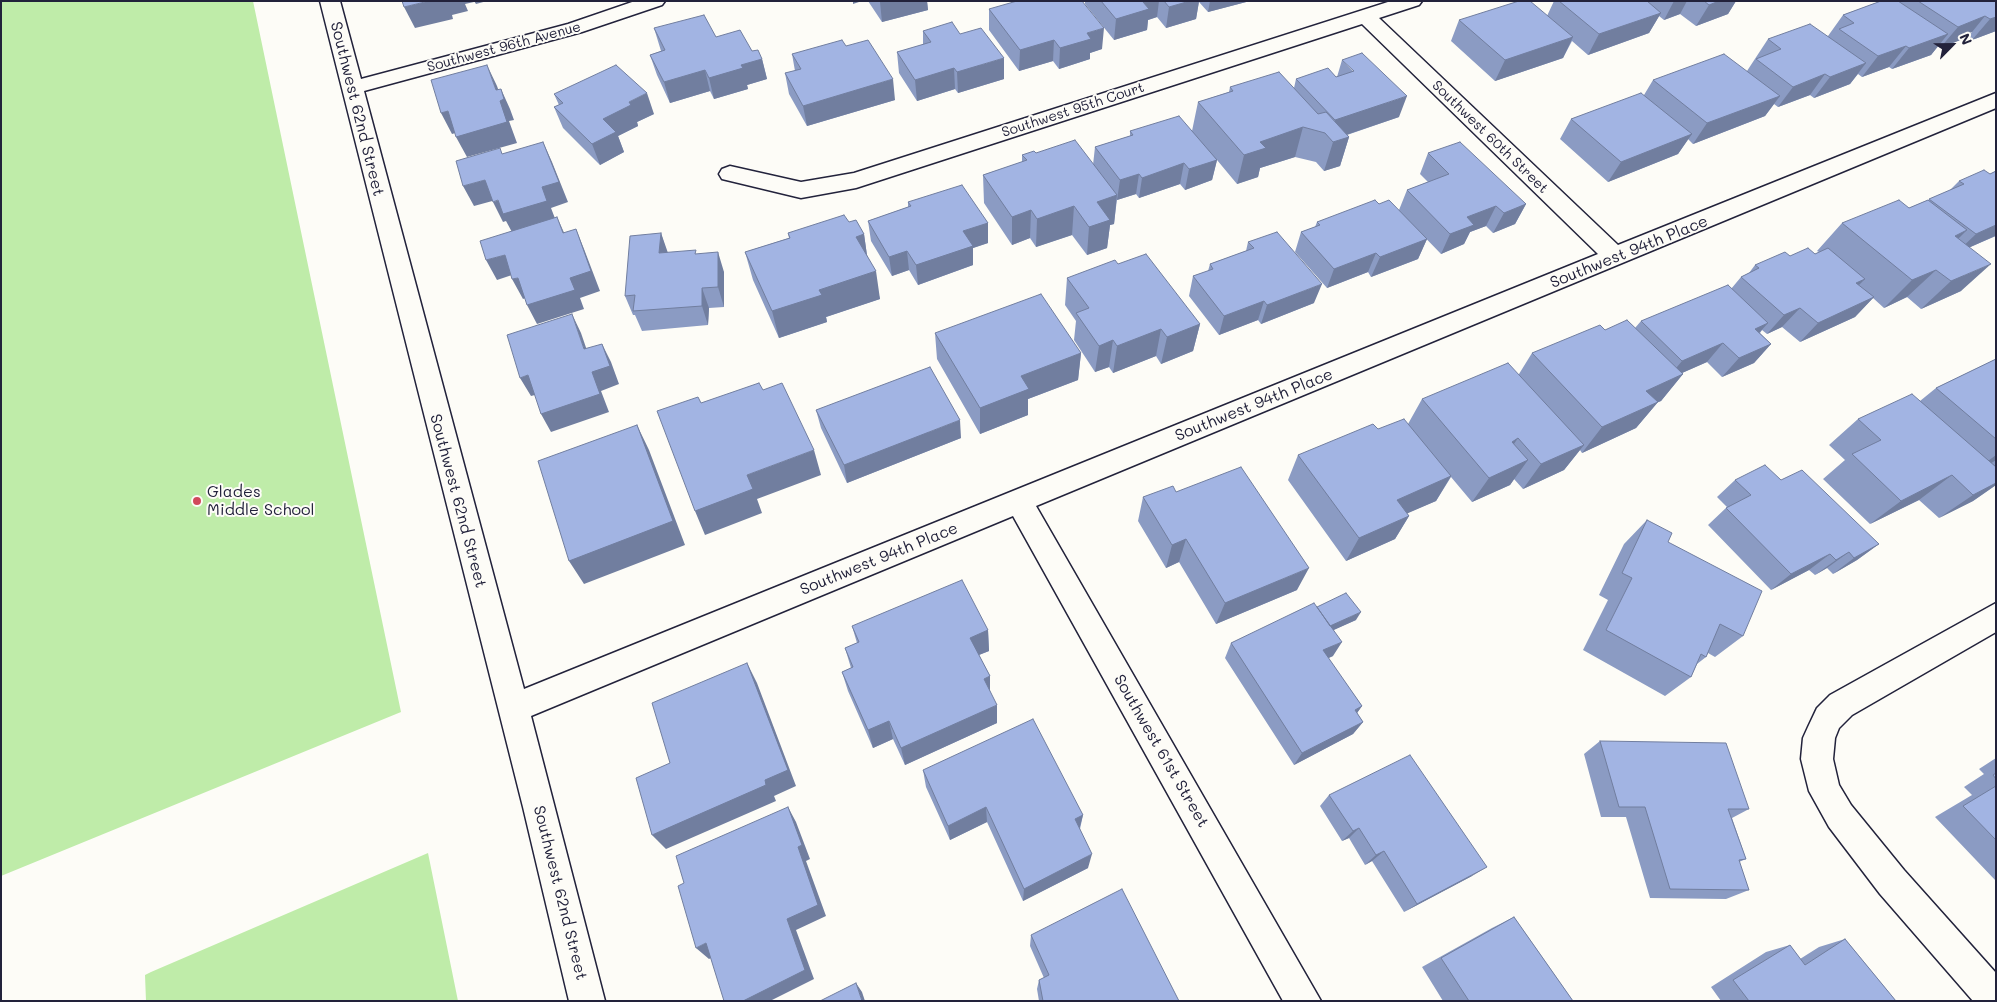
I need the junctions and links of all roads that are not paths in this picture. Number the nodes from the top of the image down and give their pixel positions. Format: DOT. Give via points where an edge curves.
graph roads {
  1 [pos="330,1"];
  2 [pos="655,1"];
  3 [pos="1412,1"];
  4 [pos="1365,16"];
  5 [pos="351,88"];
  6 [pos="1996,100"];
  7 [pos="730,174"];
  8 [pos="1616,257"];
  9 [pos="1019,501"];
  10 [pos="1996,616"];
  11 [pos="512,710"];
  12 [pos="1996,1000"];
  13 [pos="587,1001"];
  14 [pos="1303,1001"];
  1 -- 5 [label="street, Southwest 62nd Street"];
  2 -- 5 [label="street, Southwest 96th Avenue" via="575,28"];
  3 -- 4 [label="street, Southwest 95th Court"];
  4 -- 7 [label="street, Southwest 95th Court" via="847,182 802,190"];
  4 -- 8 [label="street, Southwest 60th Street"];
  5 -- 11 [label="street, Southwest 62nd Street"];
  6 -- 8 [label="street, Southwest 94th Place"];
  8 -- 9 [label="street, Southwest 94th Place"];
  9 -- 11 [label="street, Southwest 94th Place"];
  9 -- 14 [label="street, Southwest 61st Street"];
  10 -- 12 [label="street" via="1841,705 1828,718 1819,738 1817,759 1825,790 1840,816 1892,882"];
  11 -- 13 [label="street, Southwest 62nd Street"];
}
